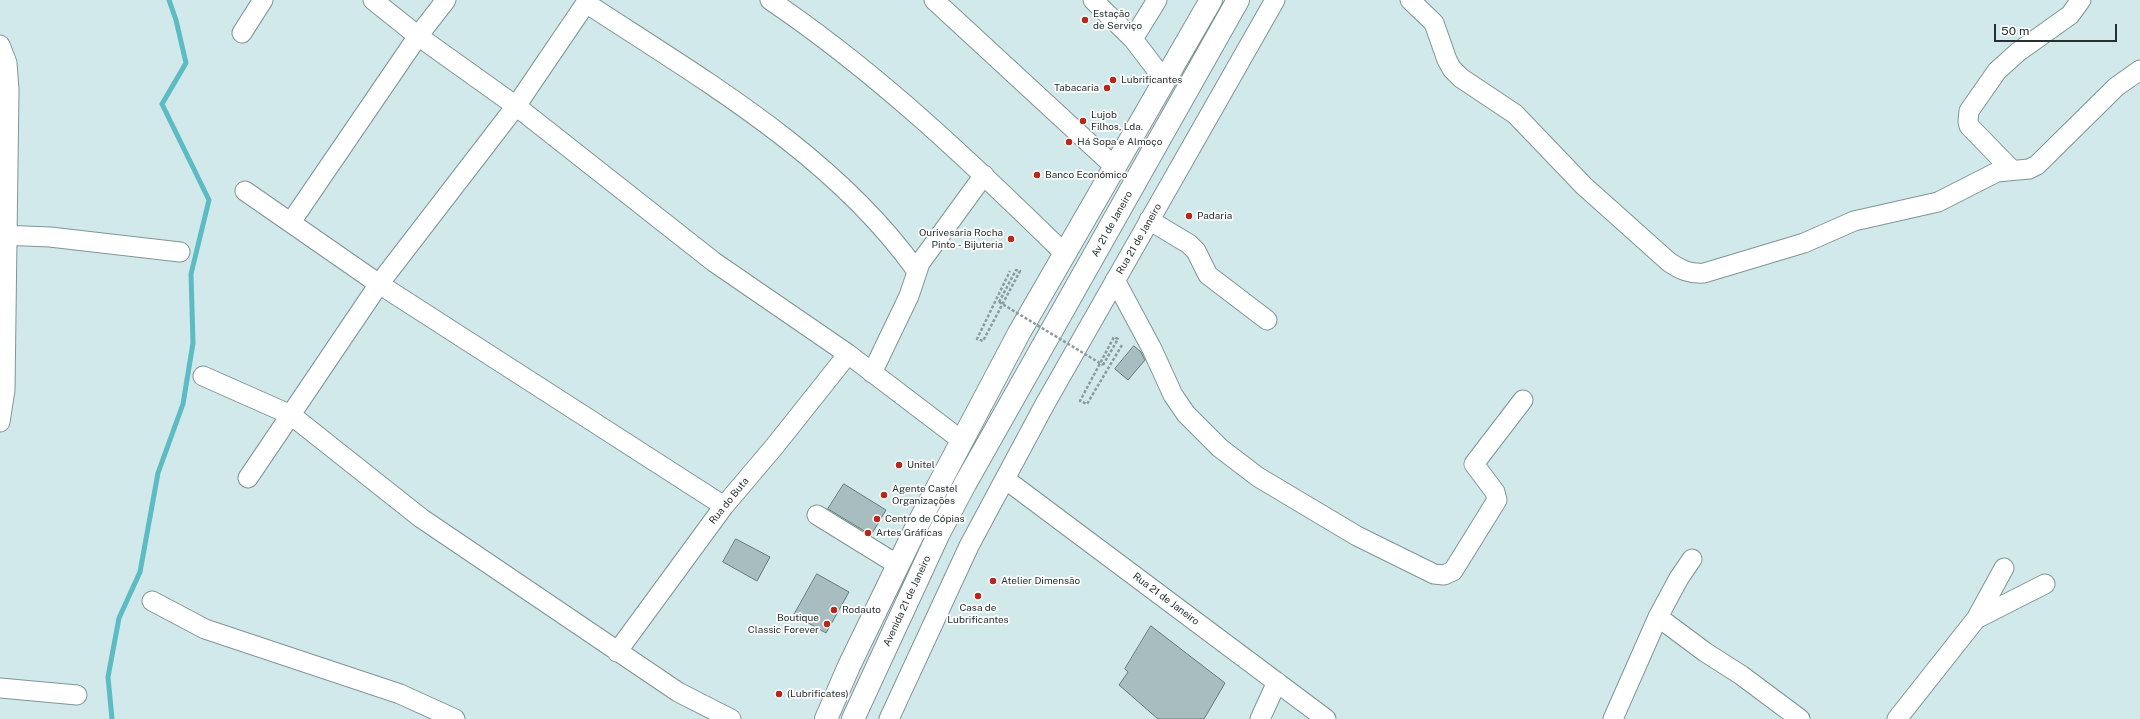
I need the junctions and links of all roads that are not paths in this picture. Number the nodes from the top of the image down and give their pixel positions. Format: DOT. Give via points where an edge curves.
graph roads {
  1 [pos="263,0"];
  2 [pos="373,0"];
  3 [pos="446,0"];
  4 [pos="770,0"];
  5 [pos="934,0"];
  6 [pos="1094,0"];
  7 [pos="1157,0"];
  8 [pos="1211,0"];
  9 [pos="1238,0"];
  10 [pos="1275,0"];
  11 [pos="1410,0"];
  12 [pos="2081,0"];
  13 [pos="587,2"];
  14 [pos="242,33"];
  15 [pos="418,36"];
  16 [pos="1133,39"];
  17 [pos="0,45"];
  18 [pos="2140,70"];
  19 [pos="1165,81"];
  20 [pos="516,106"];
  21 [pos="1115,167"];
  22 [pos="2011,169"];
  23 [pos="984,175"];
  24 [pos="244,191"];
  25 [pos="1149,220"];
  26 [pos="291,222"];
  27 [pos="3,235"];
  28 [pos="180,252"];
  29 [pos="1065,254"];
  30 [pos="916,270"];
  31 [pos="1115,280"];
  32 [pos="379,284"];
  33 [pos="1267,320"];
  34 [pos="848,354"];
  35 [pos="872,372"];
  36 [pos="203,376"];
  37 [pos="1523,400"];
  38 [pos="291,416"];
  39 [pos="0,422"];
  40 [pos="961,440"];
  41 [pos="248,478"];
  42 [pos="1005,479"];
  43 [pos="965,484"];
  44 [pos="724,506"];
  45 [pos="817,515"];
  46 [pos="1692,559"];
  47 [pos="898,565"];
  48 [pos="2004,568"];
  49 [pos="2045,584"];
  50 [pos="152,601"];
  51 [pos="1658,617"];
  52 [pos="1976,619"];
  53 [pos="617,652"];
  54 [pos="1277,682"];
  55 [pos="0,688"];
  56 [pos="77,695"];
  57 [pos="455,719"];
  58 [pos="731,719"];
  59 [pos="826,719"];
  60 [pos="853,719"];
  61 [pos="889,719"];
  62 [pos="1260,719"];
  63 [pos="1326,719"];
  64 [pos="1613,719"];
  65 [pos="1800,719"];
  66 [pos="1897,719"];
  1 -- 14 [label="street"];
  2 -- 15 [label="street"];
  3 -- 15 [label="street"];
  4 -- 23 [label="street" via="875,78"];
  5 -- 21 [label="street"];
  6 -- 16 [label="street"];
  7 -- 16 [label="street"];
  8 -- 19 [label="main road"];
  9 -- 43 [label="main road, Av 21 de Janeiro"];
  10 -- 25 [label="street, Rua 21 de Janeiro"];
  11 -- 22 [label="street" via="1434,23 1447,60 1461,78 1515,114 1584,186 1669,262 1692,274 1704,273 1804,243 1854,221 1938,202 1997,172"];
  12 -- 22 [label="street" via="2070,15 2018,52 1997,71 1969,112 1969,126"];
  13 -- 20 [label="street"];
  13 -- 30 [label="street" via="734,102 799,150 873,218"];
  15 -- 20 [label="street"];
  15 -- 26 [label="street"];
  16 -- 19 [label="street"];
  17 -- 27 [label="street" via="7,63 9,90"];
  18 -- 22 [label="street" via="2116,87 2038,165"];
  19 -- 21 [label="main road"];
  20 -- 32 [label="street"];
  20 -- 34 [label="street" via="714,262"];
  21 -- 29 [label="main road"];
  23 -- 29 [label="street"];
  23 -- 30 [label="street"];
  24 -- 26 [label="street"];
  25 -- 31 [label="street, Rua 21 de Janeiro"];
  25 -- 33 [label="street" via="1189,244 1196,251 1208,275"];
  26 -- 32 [label="street"];
  27 -- 28 [label="street" via="50,237"];
  27 -- 39 [label="street" via="5,390"];
  29 -- 40 [label="main road"];
  30 -- 35 [label="street" via="910,296"];
  31 -- 37 [label="street" via="1173,395 1186,414 1220,448 1258,477 1357,536 1434,574 1444,576 1452,571 1497,500 1495,492 1474,464"];
  31 -- 42 [label="street, Rua 21 de Janeiro"];
  32 -- 38 [label="street"];
  32 -- 44 [label="street"];
  34 -- 35 [label="street"];
  34 -- 44 [label="street, Rua do Buta"];
  35 -- 40 [label="street"];
  36 -- 38 [label="street"];
  38 -- 41 [label="street"];
  38 -- 53 [label="street" via="421,518"];
  40 -- 47 [label="main road"];
  42 -- 54 [label="street, Rua 21 de Janeiro"];
  42 -- 61 [label="street, Rua 21 de Janeiro" via="969,546"];
  43 -- 60 [label="main road, Avenida 21 de Janeiro" via="939,533"];
  44 -- 53 [label="street, Rua do Buta"];
  45 -- 47 [label="street"];
  46 -- 51 [label="street"];
  47 -- 59 [label="main road"];
  48 -- 52 [label="street"];
  49 -- 52 [label="street"];
  50 -- 57 [label="street" via="204,629 400,694"];
  51 -- 64 [label="street"];
  51 -- 65 [label="street"];
  52 -- 66 [label="street"];
  53 -- 58 [label="street" via="678,692"];
  54 -- 62 [label="street"];
  54 -- 63 [label="street, Rua 21 de Janeiro"];
  55 -- 56 [label="street"];
}
